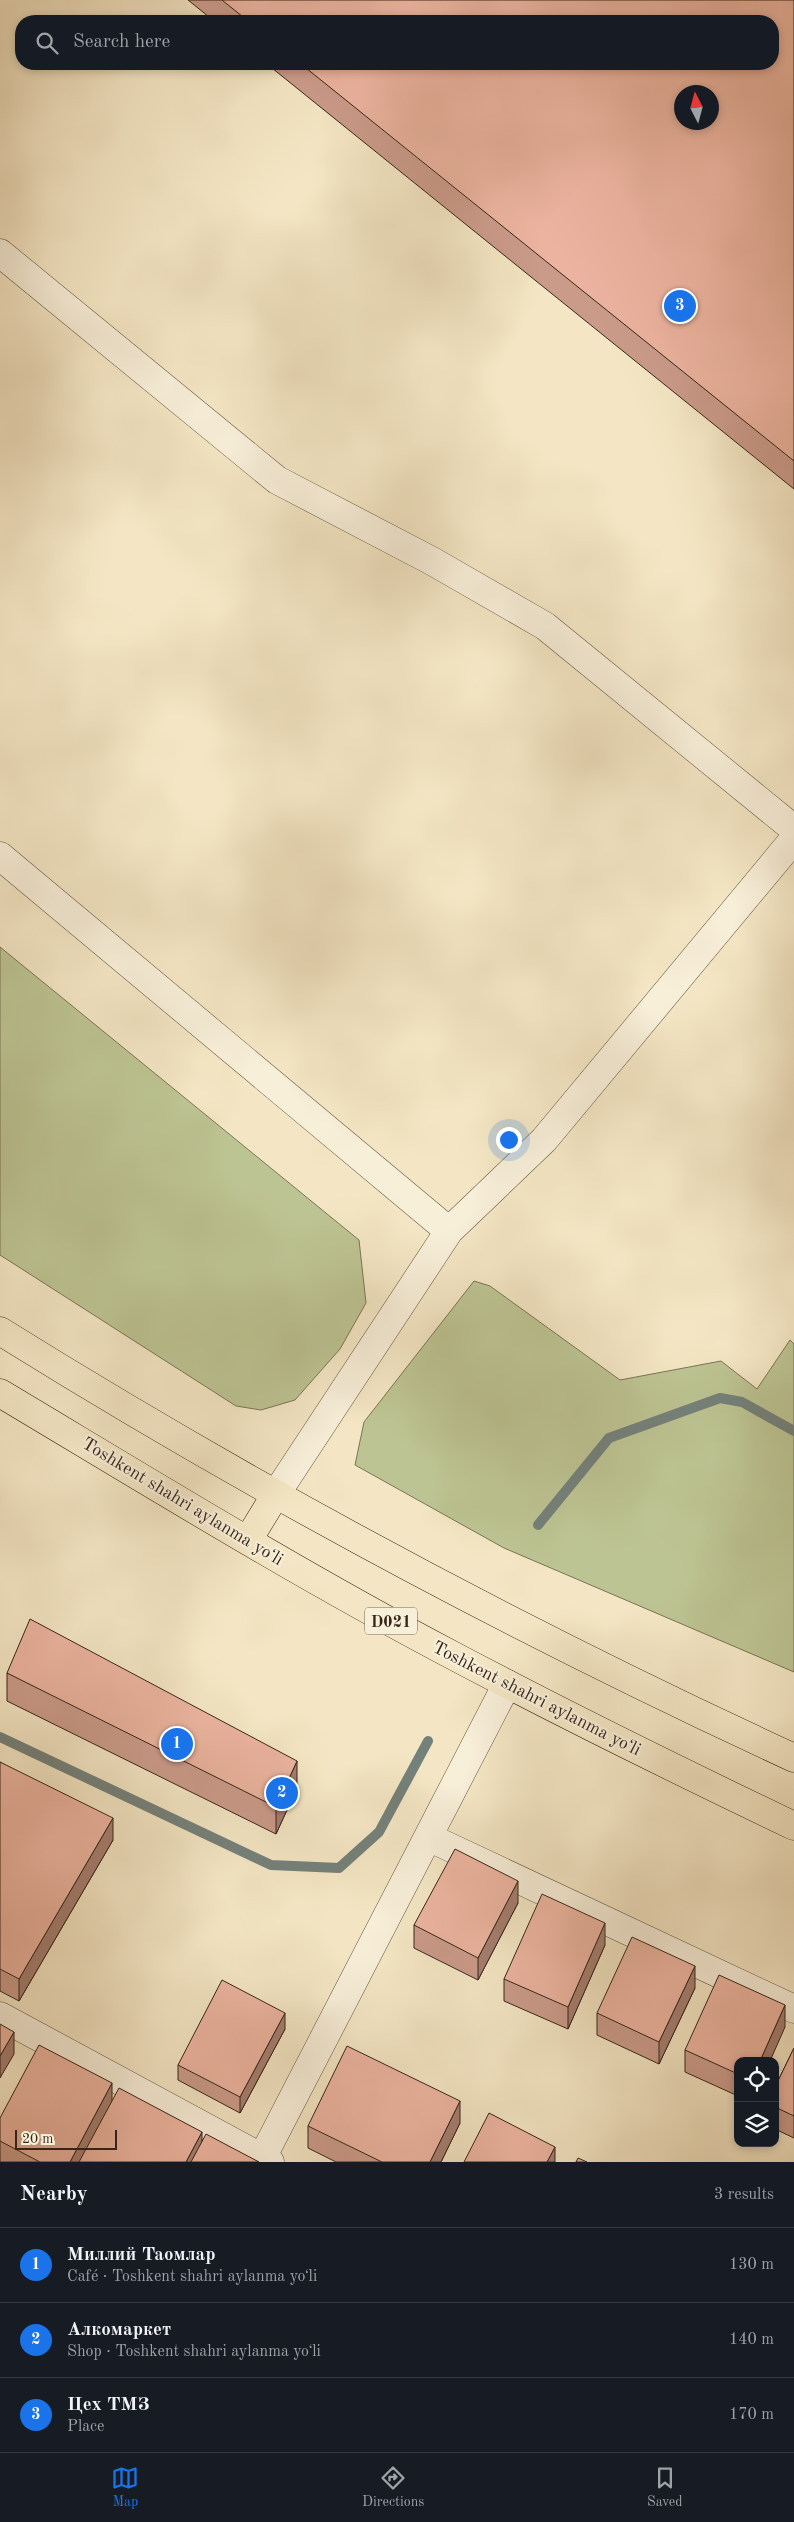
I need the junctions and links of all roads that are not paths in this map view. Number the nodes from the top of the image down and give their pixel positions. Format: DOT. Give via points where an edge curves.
graph roads {
  1 [pos="0,254"];
  2 [pos="794,829"];
  3 [pos="794,839"];
  4 [pos="0,856"];
  5 [pos="449,1231"];
  6 [pos="0,1331"];
  7 [pos="0,1393"];
  8 [pos="276,1494"];
  9 [pos="248,1540"];
  10 [pos="507,1684"];
  11 [pos="794,1758"];
  12 [pos="794,1826"];
  13 [pos="428,1837"];
  14 [pos="794,2009"];
  15 [pos="0,2016"];
  16 [pos="266,2160"];
  1 -- 2 [label="street" via="277,480 432,561 545,626"];
  3 -- 5 [label="street" via="544,1140"];
  4 -- 5 [label="street"];
  5 -- 8 [label="street"];
  6 -- 8 [label="highway"];
  7 -- 9 [label="highway, Toshkent shahri aylanma yoʻli / D021"];
  8 -- 9 [label="highway"];
  8 -- 11 [label="highway" via="473,1601 676,1704"];
  9 -- 10 [label="highway, Toshkent shahri aylanma yoʻli / D021"];
  10 -- 12 [label="highway, Toshkent shahri aylanma yoʻli / D021"];
  10 -- 13 [label="street"];
  13 -- 14 [label="street"];
  13 -- 16 [label="street"];
  15 -- 16 [label="street"];
}
